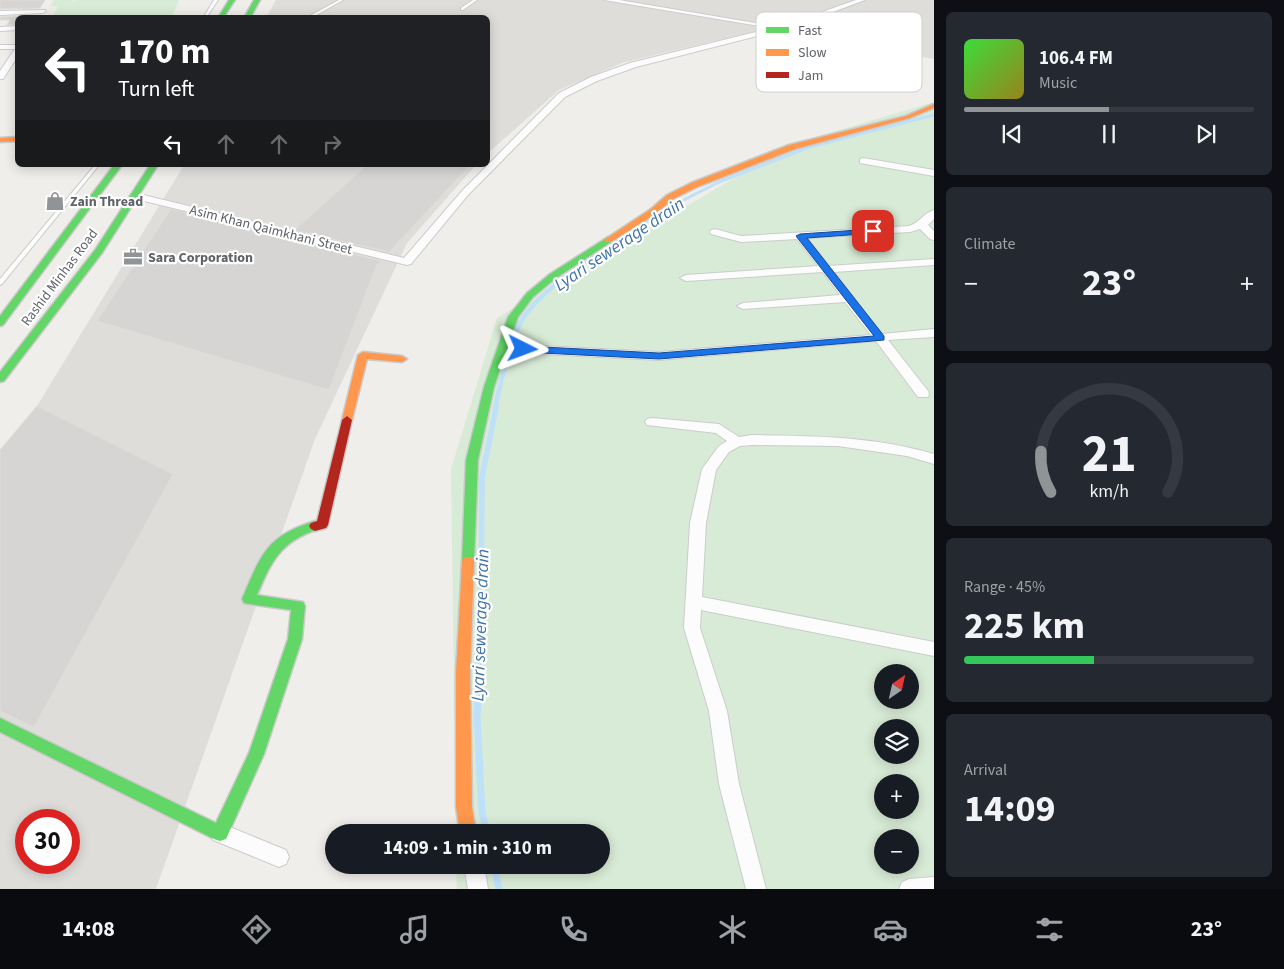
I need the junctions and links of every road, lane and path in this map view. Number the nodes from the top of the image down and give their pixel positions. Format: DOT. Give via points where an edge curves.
graph roads {
  1 [pos="216,0"];
  2 [pos="232,0"];
  3 [pos="257,0"];
  4 [pos="340,0"];
  5 [pos="475,0"];
  6 [pos="608,0"];
  7 [pos="862,0"];
  8 [pos="462,9"];
  9 [pos="43,11"];
  10 [pos="828,12"];
  11 [pos="0,13"];
  12 [pos="206,15"];
  13 [pos="222,15"];
  14 [pos="249,15"];
  15 [pos="312,15"];
  16 [pos="756,24"];
  17 [pos="15,28"];
  18 [pos="0,29"];
  19 [pos="756,34"];
  20 [pos="0,47"];
  21 [pos="15,48"];
  22 [pos="15,52"];
  23 [pos="4,66"];
  24 [pos="0,77"];
  25 [pos="934,106"];
  26 [pos="15,139"];
  27 [pos="0,140"];
  28 [pos="863,161"];
  29 [pos="95,167"];
  30 [pos="117,167"];
  31 [pos="153,167"];
  32 [pos="934,173"];
  33 [pos="135,196"];
  34 [pos="934,214"];
  35 [pos="922,225"];
  36 [pos="714,232"];
  37 [pos="800,236"];
  38 [pos="934,237"];
  39 [pos="934,262"];
  40 [pos="826,269"];
  41 [pos="686,278"];
  42 [pos="0,282"];
  43 [pos="849,298"];
  44 [pos="743,306"];
  45 [pos="0,323"];
  46 [pos="934,333"];
  47 [pos="881,338"];
  48 [pos="523,349"];
  49 [pos="402,359"];
  50 [pos="0,379"];
  51 [pos="923,394"];
  52 [pos="652,422"];
  53 [pos="737,442"];
  54 [pos="934,459"];
  55 [pos="693,602"];
  56 [pos="934,649"];
  57 [pos="0,725"];
  58 [pos="467,824"];
  59 [pos="220,833"];
  60 [pos="280,857"];
  61 [pos="476,874"];
  62 [pos="934,887"];
  63 [pos="478,889"];
  64 [pos="756,889"];
  65 [pos="909,889"];
  1 -- 12 [label="lane"];
  2 -- 13 [label="street"];
  3 -- 14 [label="street"];
  4 -- 15 [label="lane"];
  5 -- 8 [label="lane"];
  6 -- 16 [label="street"];
  7 -- 10 [label="street"];
  9 -- 11 [label="street"];
  17 -- 18 [label="street"];
  19 -- 33 [label="street, Asim Khan Qaimkhani Street" via="633,65 562,95 465,193 407,262"];
  20 -- 21 [label="street"];
  22 -- 23 [label="street"];
  23 -- 24 [label="street"];
  25 -- 58 [label="street" via="908,117 792,147 670,197 654,211 553,276 530,295 513,317 489,387 472,460 463,674"];
  26 -- 27 [label="street"];
  28 -- 32 [label="street"];
  29 -- 42 [label="lane"];
  30 -- 45 [label="street, Rashid Minhas Road"];
  31 -- 33 [label="street, Rashid Minhas Road"];
  33 -- 50 [label="street, Rashid Minhas Road" via="99,251"];
  34 -- 35 [label="street"];
  35 -- 37 [label="street" via="910,229"];
  35 -- 38 [label="street"];
  36 -- 37 [label="street" via="741,239"];
  37 -- 40 [label="street"];
  39 -- 40 [label="street"];
  40 -- 41 [label="street"];
  40 -- 43 [label="street"];
  43 -- 44 [label="street"];
  43 -- 47 [label="street"];
  46 -- 47 [label="street"];
  47 -- 48 [label="street" via="659,356"];
  47 -- 51 [label="street"];
  49 -- 59 [label="street" via="364,355 322,525 303,528 285,536 270,551 249,599 298,606 295,639 256,754"];
  52 -- 53 [label="street" via="719,430"];
  53 -- 54 [label="street" via="838,441 907,451"];
  53 -- 55 [label="street" via="724,449 709,469 698,523"];
  55 -- 56 [label="street"];
  55 -- 64 [label="street" via="692,628 718,711 729,784"];
  57 -- 59 [label="street"];
  59 -- 60 [label="street"];
  61 -- 63 [label="street"];
  62 -- 65 [label="street"];
}
